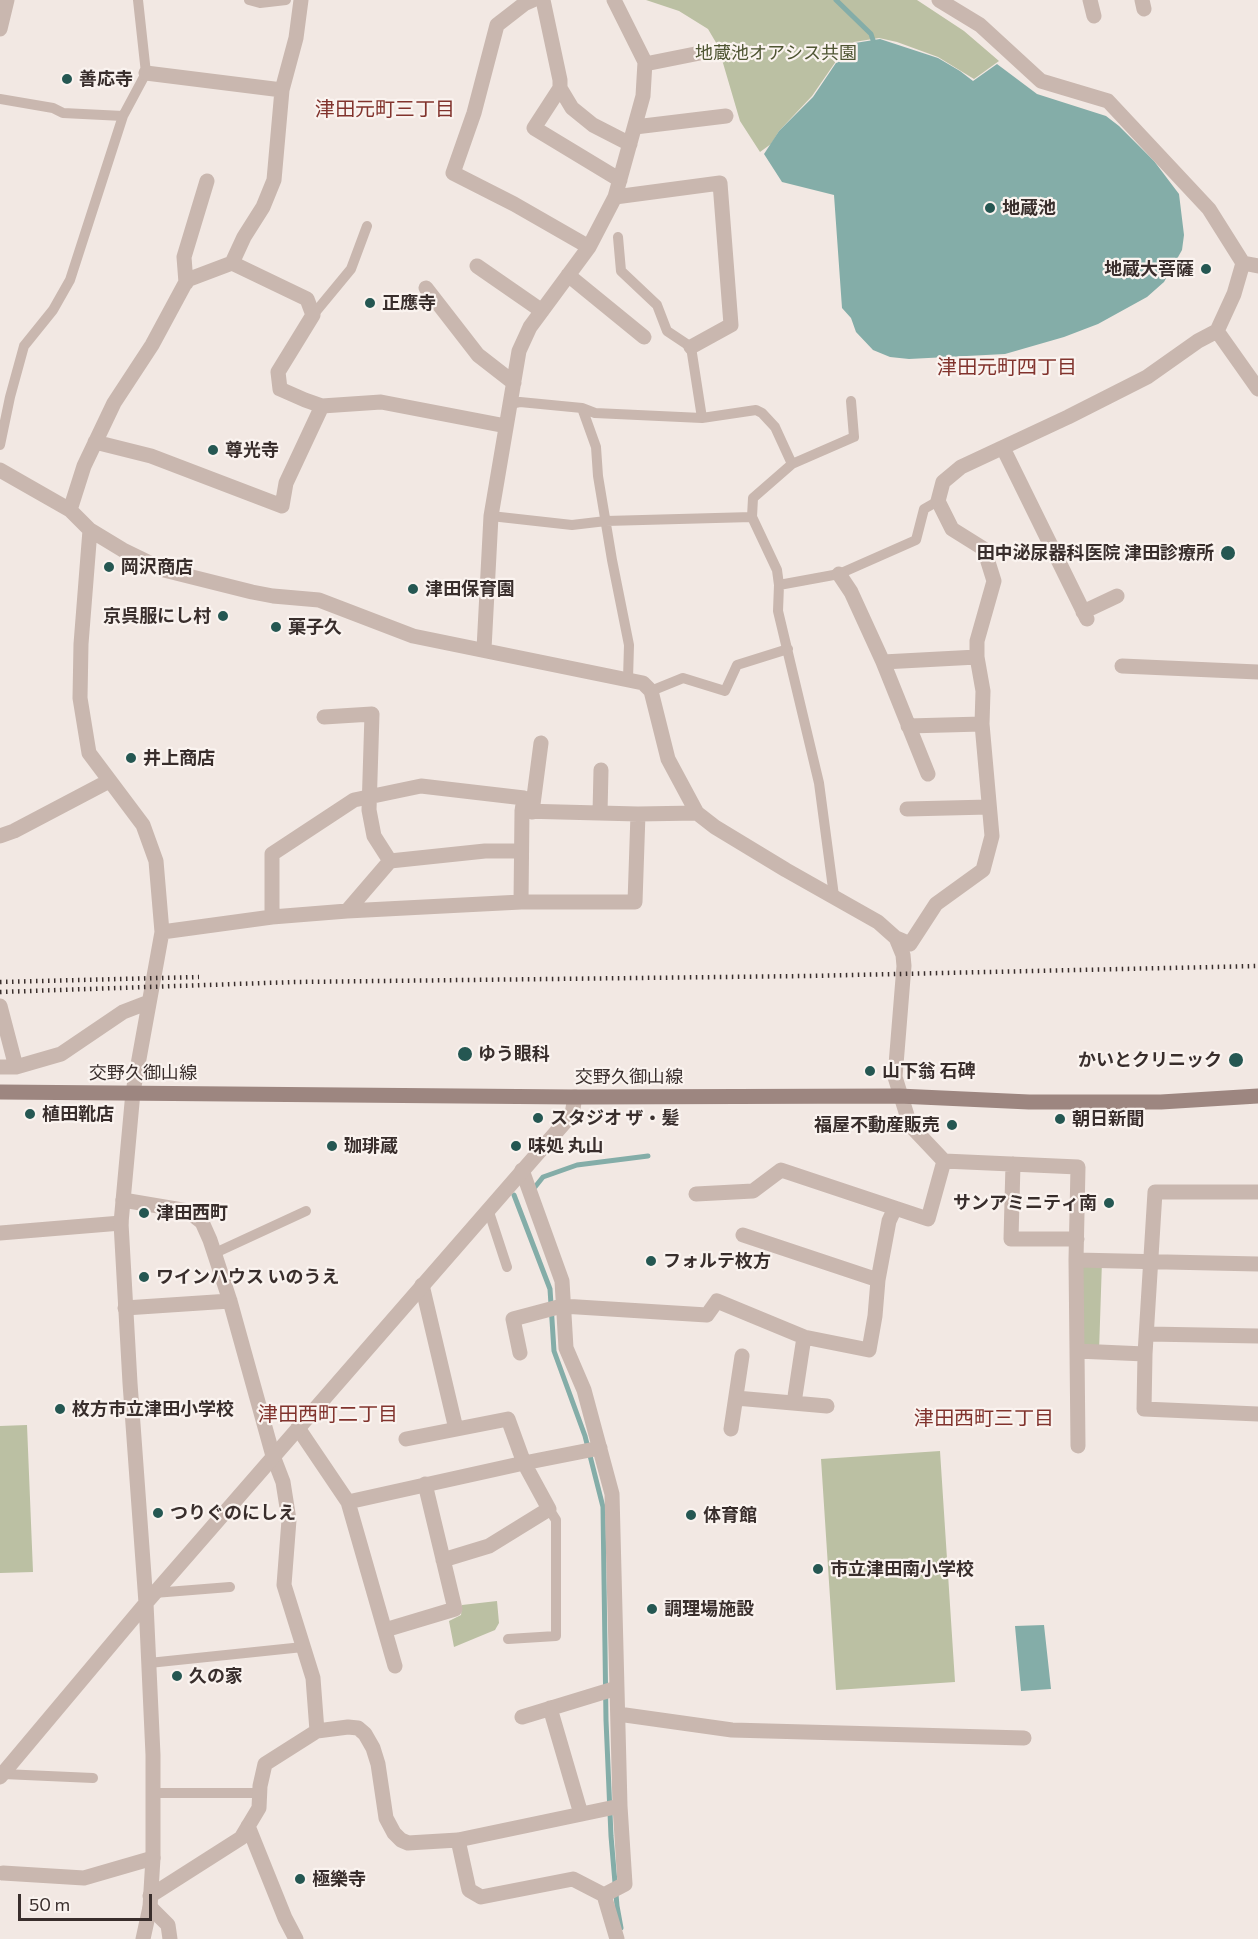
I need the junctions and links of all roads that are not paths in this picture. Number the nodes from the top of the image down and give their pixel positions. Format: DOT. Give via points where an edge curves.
graph roads {
  1 [pos="7,0"];
  2 [pos="138,0"];
  3 [pos="249,0"];
  4 [pos="286,0"];
  5 [pos="301,0"];
  6 [pos="533,0"];
  7 [pos="543,0"];
  8 [pos="614,0"];
  9 [pos="939,0"];
  10 [pos="1090,0"];
  11 [pos="1094,16"];
  12 [pos="0,29"];
  13 [pos="705,52"];
  14 [pos="645,64"];
  15 [pos="146,72"];
  16 [pos="560,88"];
  17 [pos="282,90"];
  18 [pos="0,99"];
  19 [pos="123,116"];
  20 [pos="726,116"];
  21 [pos="635,127"];
  22 [pos="630,144"];
  23 [pos="620,180"];
  24 [pos="207,182"];
  25 [pos="615,197"];
  26 [pos="367,226"];
  27 [pos="618,237"];
  28 [pos="589,247"];
  29 [pos="232,263"];
  30 [pos="1251,265"];
  31 [pos="477,266"];
  32 [pos="568,275"];
  33 [pos="186,283"];
  34 [pos="426,288"];
  35 [pos="542,311"];
  36 [pos="313,315"];
  37 [pos="1217,331"];
  38 [pos="644,336"];
  39 [pos="691,347"];
  40 [pos="514,383"];
  41 [pos="1258,389"];
  42 [pos="850,401"];
  43 [pos="510,404"];
  44 [pos="322,406"];
  45 [pos="582,408"];
  46 [pos="702,418"];
  47 [pos="506,426"];
  48 [pos="95,442"];
  49 [pos="0,445"];
  50 [pos="1003,448"];
  51 [pos="792,464"];
  52 [pos="0,470"];
  53 [pos="938,501"];
  54 [pos="70,510"];
  55 [pos="491,516"];
  56 [pos="752,517"];
  57 [pos="606,521"];
  58 [pos="90,530"];
  59 [pos="839,574"];
  60 [pos="779,585"];
  61 [pos="1117,596"];
  62 [pos="484,649"];
  63 [pos="788,649"];
  64 [pos="977,657"];
  65 [pos="883,662"];
  66 [pos="1122,666"];
  67 [pos="1258,672"];
  68 [pos="628,680"];
  69 [pos="651,691"];
  70 [pos="324,717"];
  71 [pos="982,724"];
  72 [pos="909,726"];
  73 [pos="541,743"];
  74 [pos="601,770"];
  75 [pos="928,774"];
  76 [pos="109,781"];
  77 [pos="370,797"];
  78 [pos="989,807"];
  79 [pos="907,809"];
  80 [pos="527,811"];
  81 [pos="600,813"];
  82 [pos="697,813"];
  83 [pos="638,814"];
  84 [pos="0,836"];
  85 [pos="520,851"];
  86 [pos="390,861"];
  87 [pos="834,896"];
  88 [pos="521,902"];
  89 [pos="347,911"];
  90 [pos="272,916"];
  91 [pos="162,932"];
  92 [pos="896,938"];
  93 [pos="149,1002"];
  94 [pos="0,1005"];
  95 [pos="0,1067"];
  96 [pos="16,1067"];
  97 [pos="0,1092"];
  98 [pos="133,1092"];
  99 [pos="899,1096"];
  100 [pos="1258,1096"];
  101 [pos="575,1097"];
  102 [pos="944,1161"];
  103 [pos="1013,1164"];
  104 [pos="522,1170"];
  105 [pos="1258,1192"];
  106 [pos="696,1194"];
  107 [pos="123,1200"];
  108 [pos="895,1208"];
  109 [pos="488,1209"];
  110 [pos="306,1211"];
  111 [pos="121,1222"];
  112 [pos="0,1233"];
  113 [pos="742,1235"];
  114 [pos="1077,1239"];
  115 [pos="214,1253"];
  116 [pos="1076,1260"];
  117 [pos="1152,1262"];
  118 [pos="1258,1264"];
  119 [pos="507,1267"];
  120 [pos="878,1280"];
  121 [pos="422,1285"];
  122 [pos="230,1301"];
  123 [pos="125,1308"];
  124 [pos="552,1309"];
  125 [pos="1148,1334"];
  126 [pos="1258,1336"];
  127 [pos="804,1337"];
  128 [pos="1077,1351"];
  129 [pos="520,1353"];
  130 [pos="1145,1354"];
  131 [pos="742,1356"];
  132 [pos="736,1398"];
  133 [pos="794,1403"];
  134 [pos="827,1406"];
  135 [pos="1258,1414"];
  136 [pos="298,1428"];
  137 [pos="456,1429"];
  138 [pos="731,1430"];
  139 [pos="406,1439"];
  140 [pos="1078,1446"];
  141 [pos="596,1449"];
  142 [pos="273,1456"];
  143 [pos="524,1462"];
  144 [pos="425,1484"];
  145 [pos="348,1502"];
  146 [pos="549,1509"];
  147 [pos="443,1560"];
  148 [pos="230,1587"];
  149 [pos="150,1598"];
  150 [pos="385,1630"];
  151 [pos="508,1639"];
  152 [pos="303,1647"];
  153 [pos="149,1663"];
  154 [pos="395,1666"];
  155 [pos="609,1690"];
  156 [pos="550,1708"];
  157 [pos="618,1714"];
  158 [pos="522,1717"];
  159 [pos="317,1731"];
  160 [pos="1024,1738"];
  161 [pos="1,1775"];
  162 [pos="93,1778"];
  163 [pos="153,1793"];
  164 [pos="260,1793"];
  165 [pos="613,1808"];
  166 [pos="581,1814"];
  167 [pos="248,1826"];
  168 [pos="458,1840"];
  169 [pos="153,1858"];
  170 [pos="3,1873"];
  171 [pos="612,1891"];
  172 [pos="150,1901"];
  173 [pos="143,1939"];
  174 [pos="170,1939"];
  175 [pos="296,1939"];
  176 [pos="617,1939"];
  1 -- 12 [label="street"];
  2 -- 15 [label="lane"];
  3 -- 4 [label="lane"];
  5 -- 17 [label="street"];
  6 -- 28 [label="street" via="497,25 474,113 453,173"];
  7 -- 16 [label="street"];
  8 -- 14 [label="street"];
  9 -- 30 [label="street" via="980,25 1041,81 1108,101 1209,209"];
  10 -- 11 [label="street"];
  13 -- 14 [label="street"];
  14 -- 21 [label="street" via="643,96"];
  15 -- 17 [label="street"];
  15 -- 19 [label="lane"];
  16 -- 22 [label="street" via="572,108 593,125"];
  16 -- 23 [label="street" via="534,128"];
  17 -- 29 [label="street" via="274,180"];
  18 -- 19 [label="lane" via="63,113"];
  19 -- 49 [label="lane" via="70,280 53,310 24,346"];
  20 -- 21 [label="street"];
  21 -- 22 [label="street"];
  22 -- 23 [label="street"];
  23 -- 25 [label="street"];
  24 -- 33 [label="street" via="184,256"];
  25 -- 28 [label="street"];
  25 -- 39 [label="street" via="720,183 730,325"];
  26 -- 36 [label="lane" via="351,269"];
  27 -- 39 [label="lane" via="621,271 657,305 667,331"];
  28 -- 32 [label="street"];
  29 -- 33 [label="street"];
  29 -- 36 [label="street" via="307,299"];
  30 -- 37 [label="street"];
  31 -- 35 [label="street"];
  32 -- 35 [label="street"];
  32 -- 38 [label="street"];
  33 -- 48 [label="street"];
  34 -- 40 [label="street" via="478,355"];
  35 -- 40 [label="street" via="519,351"];
  36 -- 44 [label="street" via="278,372 280,389"];
  37 -- 41 [label="street"];
  37 -- 50 [label="street" via="1147,377"];
  39 -- 46 [label="lane"];
  40 -- 43 [label="street"];
  42 -- 51 [label="lane" via="854,437"];
  43 -- 45 [label="lane"];
  43 -- 47 [label="street"];
  44 -- 47 [label="street" via="381,402"];
  44 -- 48 [label="street" via="286,483 282,506 151,456"];
  45 -- 46 [label="lane" via="596,413"];
  45 -- 57 [label="lane" via="596,447"];
  46 -- 51 [label="lane" via="756,410 762,413 775,427"];
  47 -- 55 [label="street"];
  48 -- 54 [label="street"];
  50 -- 53 [label="street" via="961,467 943,483"];
  50 -- 61 [label="street" via="1085,615"];
  51 -- 56 [label="lane" via="753,498"];
  52 -- 54 [label="street"];
  53 -- 59 [label="lane" via="924,509 916,540"];
  53 -- 64 [label="street" via="952,529 984,549 994,581 977,641"];
  54 -- 58 [label="street"];
  55 -- 57 [label="lane" via="572,525"];
  55 -- 62 [label="street"];
  56 -- 57 [label="lane"];
  56 -- 60 [label="lane" via="777,570"];
  57 -- 68 [label="lane" via="629,645"];
  58 -- 62 [label="street" via="164,570 252,592 319,600 412,636"];
  58 -- 76 [label="street" via="80,698 89,753"];
  59 -- 60 [label="lane"];
  59 -- 65 [label="street"];
  60 -- 63 [label="lane" via="778,611"];
  62 -- 68 [label="street"];
  63 -- 69 [label="lane" via="737,665 725,691 683,678"];
  63 -- 87 [label="lane" via="819,783"];
  64 -- 65 [label="street"];
  64 -- 71 [label="street" via="983,691"];
  65 -- 72 [label="street"];
  66 -- 67 [label="street"];
  68 -- 69 [label="street" via="643,683"];
  69 -- 82 [label="street" via="668,759"];
  70 -- 77 [label="street" via="372,714"];
  71 -- 72 [label="street"];
  71 -- 78 [label="street"];
  72 -- 75 [label="street"];
  73 -- 80 [label="street"];
  74 -- 81 [label="street"];
  76 -- 84 [label="street"];
  76 -- 91 [label="street" via="143,825 156,861"];
  77 -- 80 [label="street" via="421,786 524,798"];
  77 -- 86 [label="street" via="374,836"];
  77 -- 90 [label="street" via="354,800 272,854"];
  78 -- 79 [label="street"];
  78 -- 92 [label="street" via="992,836 983,870 936,904 910,944"];
  80 -- 81 [label="street"];
  80 -- 85 [label="street"];
  81 -- 83 [label="street"];
  82 -- 83 [label="street"];
  82 -- 87 [label="street"];
  83 -- 88 [label="street" via="635,902"];
  85 -- 86 [label="street"];
  85 -- 88 [label="street"];
  86 -- 89 [label="street"];
  87 -- 92 [label="street" via="878,922"];
  88 -- 89 [label="street"];
  89 -- 90 [label="street"];
  90 -- 91 [label="street"];
  91 -- 93 [label="street"];
  92 -- 99 [label="street" via="904,966 895,1077"];
  93 -- 96 [label="street" via="123,1012 61,1054"];
  93 -- 98 [label="street"];
  94 -- 96 [label="street"];
  95 -- 96 [label="street"];
  97 -- 98 [label="main road, 交野久御山線"];
  98 -- 101 [label="main road, 交野久御山線"];
  98 -- 107 [label="street"];
  99 -- 100 [label="main road, 交野久御山線" via="1161,1102"];
  99 -- 101 [label="main road, 交野久御山線"];
  99 -- 102 [label="street" via="910,1125"];
  101 -- 104 [label="street" via="572,1114"];
  102 -- 103 [label="street"];
  102 -- 108 [label="street" via="928,1219"];
  103 -- 114 [label="street" via="1078,1167"];
  103 -- 114 [label="street" via="1011,1239"];
  104 -- 109 [label="street"];
  104 -- 124 [label="street" via="562,1281"];
  105 -- 117 [label="street" via="1155,1192"];
  106 -- 108 [label="street" via="753,1191 781,1170"];
  107 -- 111 [label="street"];
  107 -- 115 [label="street" via="188,1211 202,1222"];
  108 -- 120 [label="street"];
  109 -- 119 [label="lane"];
  109 -- 121 [label="street"];
  110 -- 115 [label="lane"];
  111 -- 112 [label="street"];
  111 -- 123 [label="street"];
  113 -- 120 [label="street"];
  114 -- 116 [label="street"];
  115 -- 122 [label="street"];
  116 -- 117 [label="street"];
  116 -- 128 [label="street"];
  117 -- 118 [label="street"];
  117 -- 125 [label="street"];
  120 -- 127 [label="street" via="869,1350"];
  121 -- 136 [label="street"];
  121 -- 137 [label="street"];
  122 -- 123 [label="street"];
  122 -- 142 [label="street"];
  123 -- 149 [label="street"];
  124 -- 127 [label="street" via="707,1315 717,1301"];
  124 -- 129 [label="street" via="513,1319"];
  124 -- 141 [label="street" via="584,1390"];
  125 -- 126 [label="street"];
  125 -- 130 [label="street"];
  127 -- 133 [label="street"];
  128 -- 130 [label="street"];
  128 -- 140 [label="street"];
  130 -- 135 [label="street" via="1144,1409"];
  131 -- 132 [label="street"];
  132 -- 133 [label="street"];
  132 -- 138 [label="street"];
  133 -- 134 [label="street"];
  136 -- 142 [label="street"];
  136 -- 145 [label="street"];
  137 -- 139 [label="street"];
  137 -- 143 [label="street" via="508,1419"];
  141 -- 143 [label="street"];
  141 -- 155 [label="street" via="612,1494"];
  142 -- 149 [label="street"];
  142 -- 152 [label="street" via="283,1482 289,1520 284,1585"];
  143 -- 144 [label="street"];
  143 -- 146 [label="street"];
  144 -- 145 [label="street"];
  144 -- 147 [label="street"];
  145 -- 150 [label="street"];
  146 -- 147 [label="street" via="489,1546"];
  146 -- 151 [label="lane" via="556,1520 556,1636"];
  147 -- 150 [label="street" via="455,1609"];
  148 -- 149 [label="lane"];
  149 -- 153 [label="street"];
  149 -- 161 [label="street"];
  150 -- 154 [label="street"];
  152 -- 153 [label="lane"];
  152 -- 159 [label="street" via="313,1678"];
  153 -- 163 [label="street"];
  155 -- 156 [label="street"];
  155 -- 157 [label="street"];
  156 -- 158 [label="street"];
  156 -- 166 [label="street"];
  157 -- 160 [label="street" via="732,1730"];
  157 -- 165 [label="street"];
  159 -- 164 [label="street" via="265,1764"];
  159 -- 168 [label="street" via="348,1727 358,1728 364,1734 378,1764 387,1818 401,1840"];
  161 -- 162 [label="lane"];
  163 -- 164 [label="lane"];
  163 -- 169 [label="street"];
  164 -- 167 [label="street" via="259,1808"];
  165 -- 166 [label="street"];
  165 -- 171 [label="street" via="625,1884"];
  166 -- 168 [label="street"];
  167 -- 172 [label="street" via="241,1838"];
  167 -- 175 [label="street"];
  168 -- 171 [label="street" via="468,1890 481,1897 573,1879"];
  169 -- 170 [label="street" via="84,1878"];
  169 -- 172 [label="street"];
  171 -- 176 [label="street"];
  172 -- 173 [label="street"];
  172 -- 174 [label="street" via="168,1925"];
}
